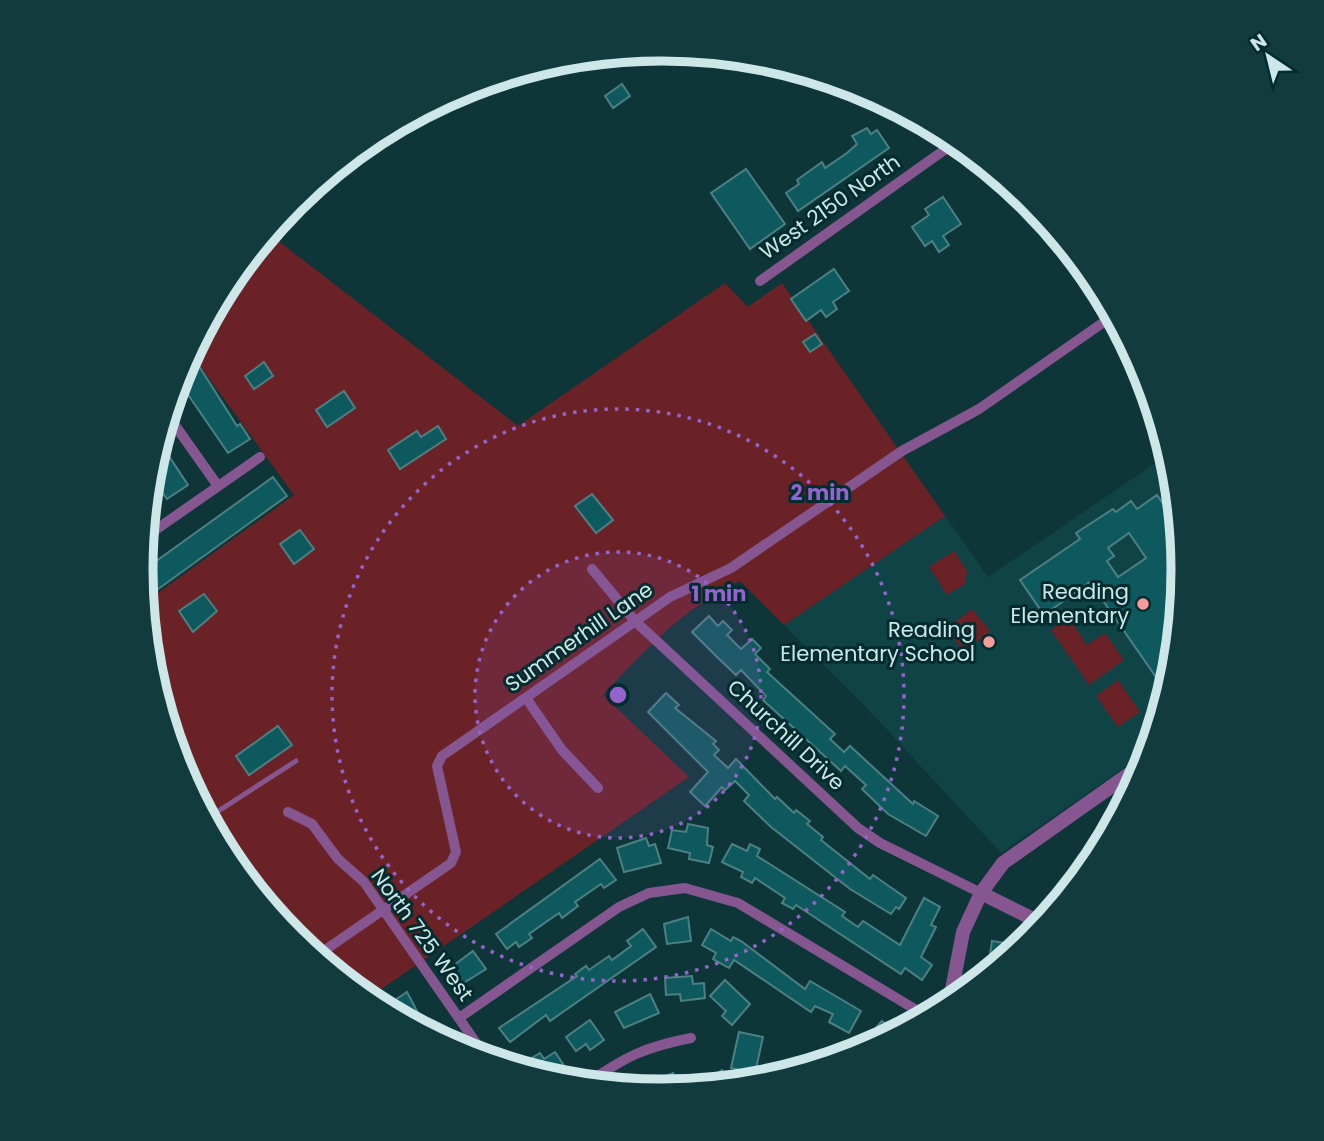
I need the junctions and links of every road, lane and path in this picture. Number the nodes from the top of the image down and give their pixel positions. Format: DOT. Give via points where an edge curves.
graph roads {
  1 [pos="947,148"];
  2 [pos="760,281"];
  3 [pos="1106,321"];
  4 [pos="175,425"];
  5 [pos="260,457"];
  6 [pos="218,486"];
  7 [pos="155,531"];
  8 [pos="592,569"];
  9 [pos="635,621"];
  10 [pos="526,698"];
  11 [pos="296,761"];
  12 [pos="1128,775"];
  13 [pos="598,789"];
  14 [pos="288,812"];
  15 [pos="215,813"];
  16 [pos="981,893"];
  17 [pos="383,910"];
  18 [pos="1033,919"];
  19 [pos="324,951"];
  20 [pos="952,989"];
  21 [pos="918,1011"];
  22 [pos="459,1018"];
  23 [pos="691,1038"];
  24 [pos="478,1045"];
  25 [pos="598,1075"];
  1 -- 2 [label="street, West 2150 North"];
  3 -- 9 [label="street, Summerhill Lane" via="979,409 902,451 731,568 670,597"];
  4 -- 6 [label="street"];
  5 -- 6 [label="street"];
  6 -- 7 [label="street"];
  8 -- 9 [label="street, Churchill Drive"];
  9 -- 10 [label="street, Summerhill Lane"];
  9 -- 16 [label="street, Churchill Drive" via="858,828"];
  10 -- 13 [label="street" via="562,750"];
  10 -- 17 [label="street, Summerhill Lane" via="442,756 437,766 456,852 451,863"];
  11 -- 15 [label="lane"];
  12 -- 16 [label="street" via="1003,863"];
  14 -- 17 [label="street, North 725 West" via="312,824"];
  16 -- 18 [label="street"];
  16 -- 20 [label="street" via="963,932"];
  17 -- 19 [label="street, Summerhill Lane"];
  17 -- 22 [label="street, North 725 West"];
  21 -- 22 [label="street" via="737,903 685,888 649,893 619,907"];
  22 -- 24 [label="street, North 725 West"];
  23 -- 25 [label="street" via="650,1046"];
}
